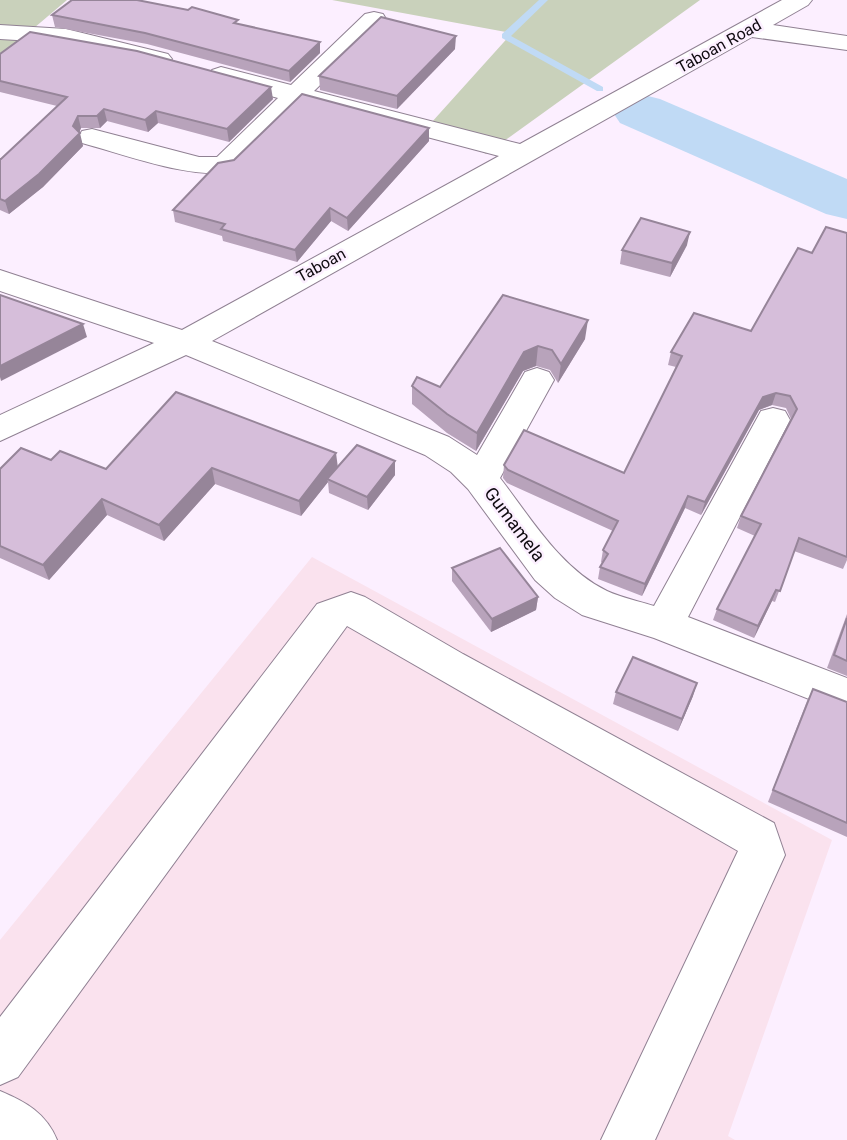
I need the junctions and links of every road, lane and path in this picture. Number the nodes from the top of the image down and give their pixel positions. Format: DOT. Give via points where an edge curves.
graph roads {
  1 [pos="800,0"];
  2 [pos="374,19"];
  3 [pos="750,29"];
  4 [pos="0,32"];
  5 [pos="847,43"];
  6 [pos="638,90"];
  7 [pos="297,94"];
  8 [pos="92,137"];
  9 [pos="521,153"];
  10 [pos="0,280"];
  11 [pos="185,342"];
  12 [pos="537,380"];
  13 [pos="773,420"];
  14 [pos="0,429"];
  15 [pos="481,480"];
  16 [pos="664,625"];
  17 [pos="847,696"];
  18 [pos="0,1059"];
  19 [pos="0,1117"];
  20 [pos="30,1140"];
  21 [pos="628,1140"];
  1 -- 3 [label="street, Taboan Road"];
  2 -- 7 [label="street"];
  3 -- 5 [label="street"];
  3 -- 6 [label="street, Taboan Road"];
  4 -- 7 [label="street" via="87,40"];
  6 -- 9 [label="street, Taboan"];
  7 -- 8 [label="street" via="239,153 219,166 198,165"];
  7 -- 9 [label="street"];
  9 -- 11 [label="street, Taboan"];
  10 -- 11 [label="street, Gumamela"];
  11 -- 14 [label="street, Taboan"];
  11 -- 15 [label="street, Gumamela" via="438,446"];
  12 -- 15 [label="street"];
  13 -- 16 [label="street"];
  15 -- 16 [label="street, Gumamela" via="549,569 569,587 596,604"];
  16 -- 17 [label="street, Gumamela"];
  18 -- 21 [label="street" via="331,615 352,608 758,838 762,855"];
  19 -- 20 [label="street"];
}
